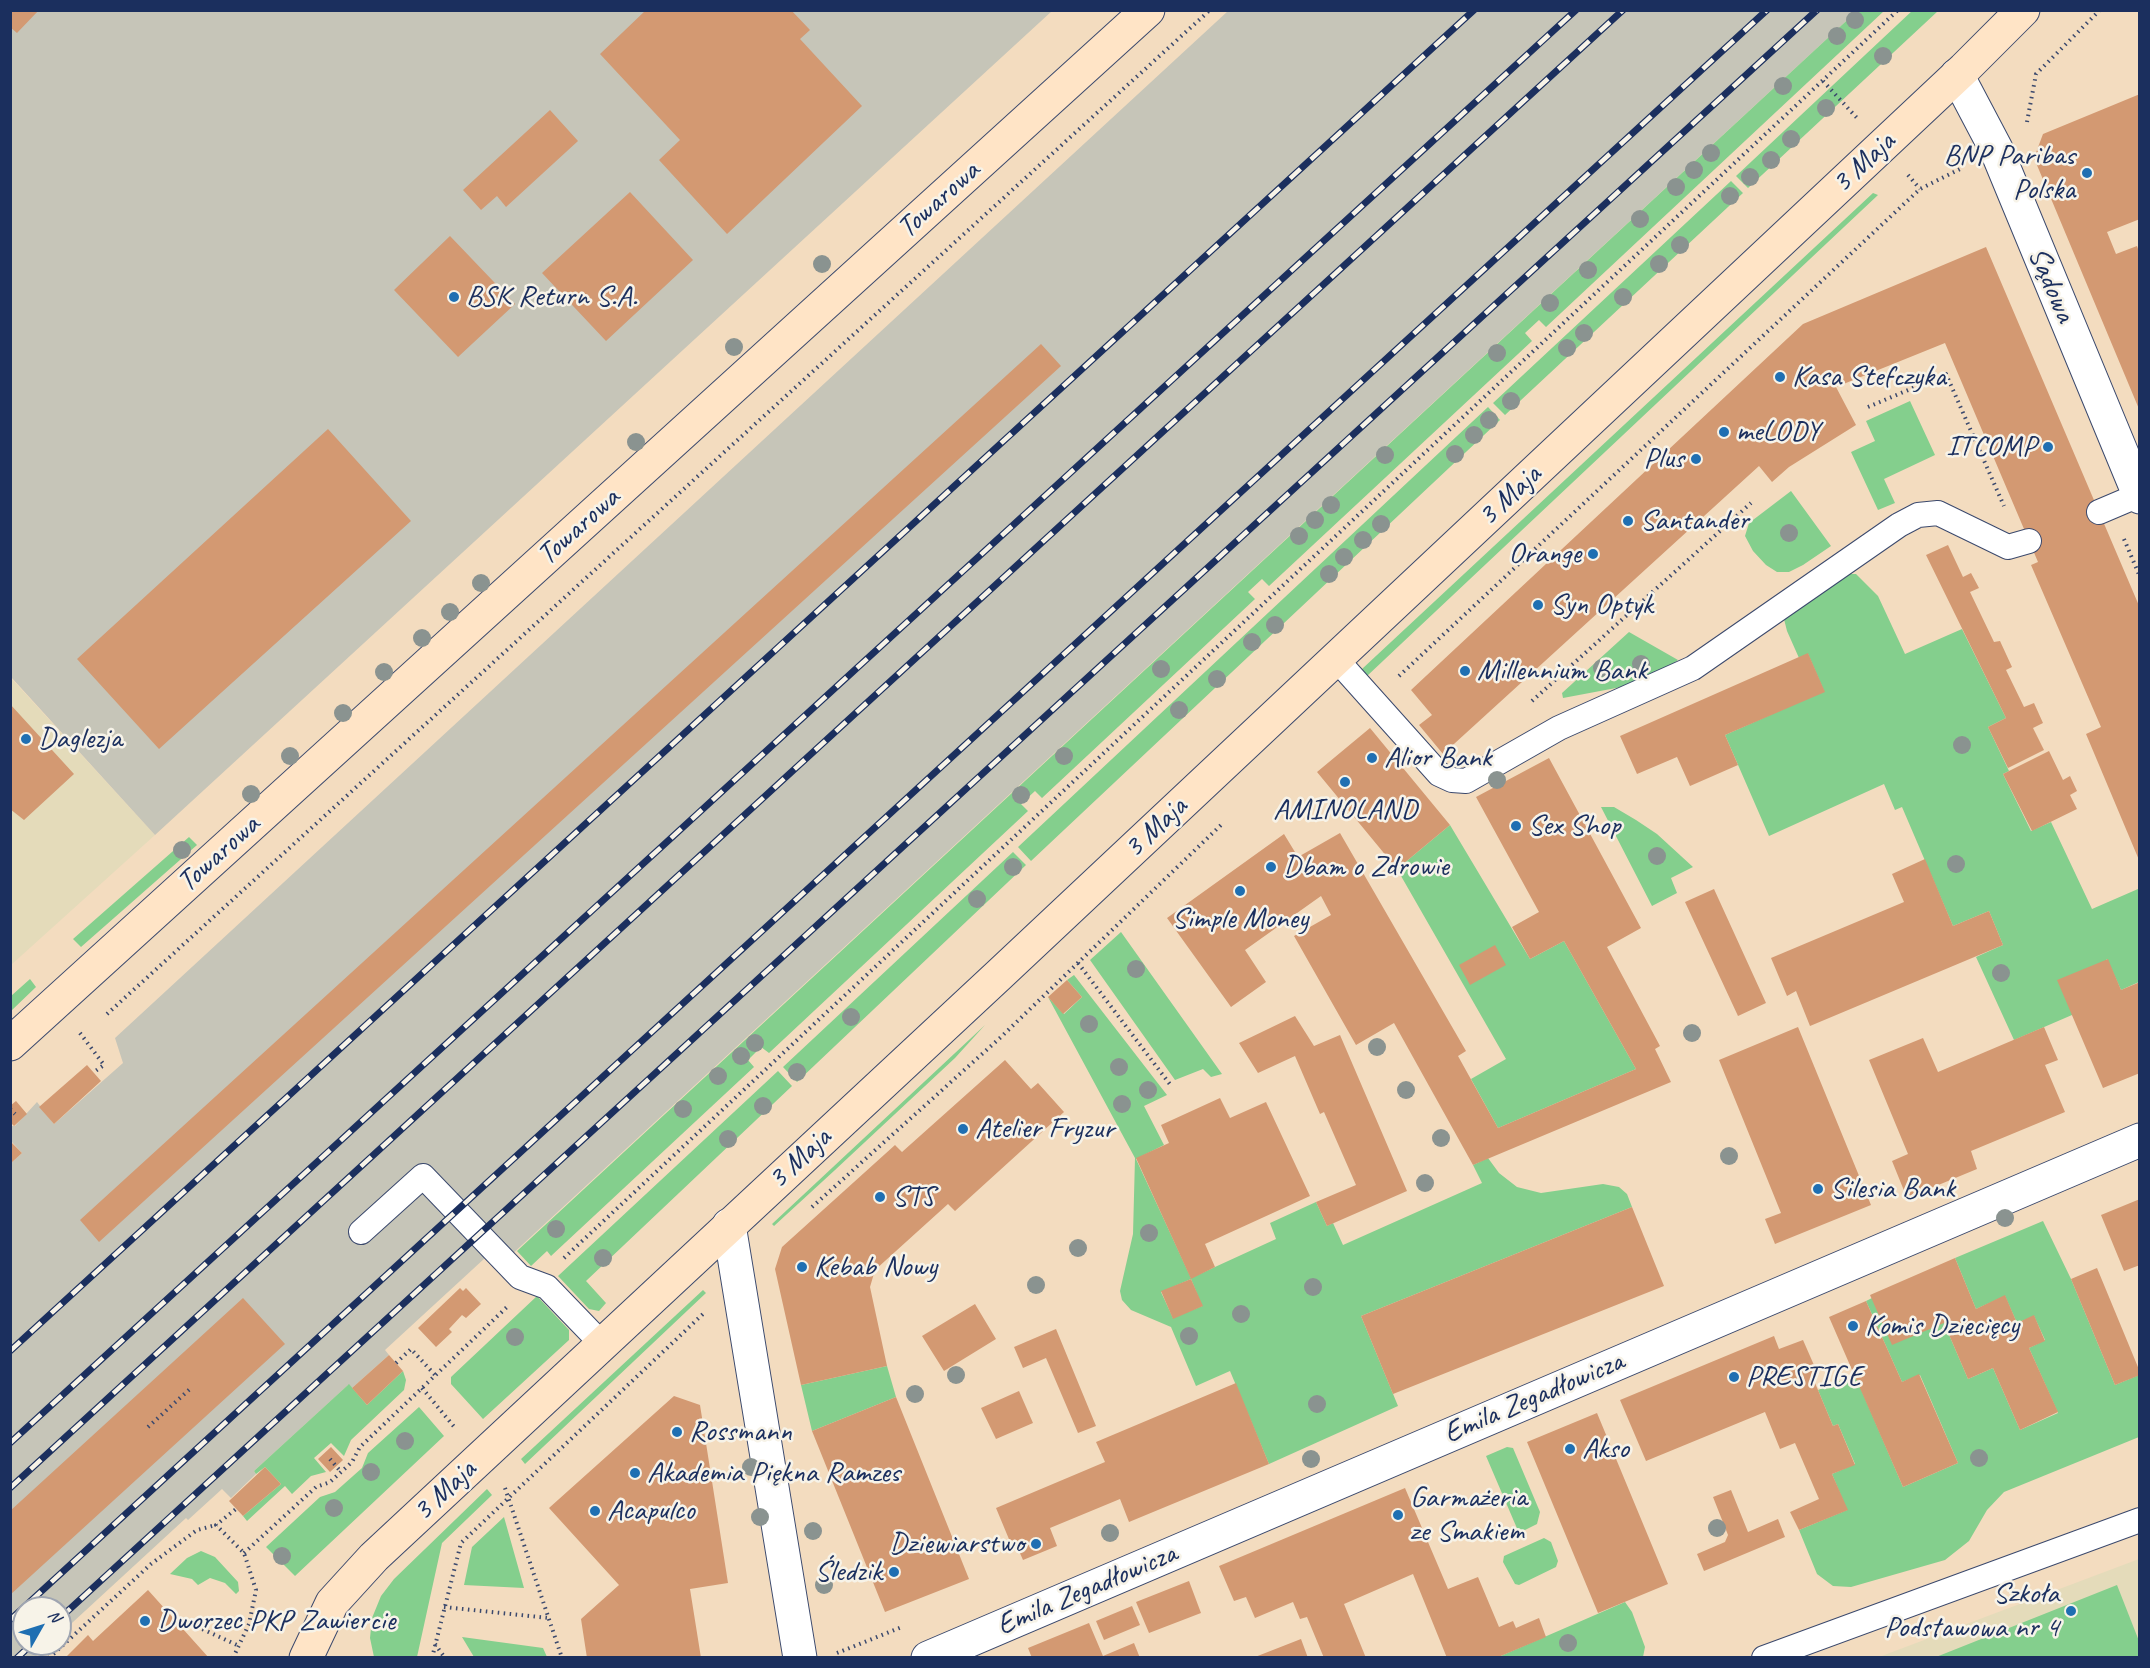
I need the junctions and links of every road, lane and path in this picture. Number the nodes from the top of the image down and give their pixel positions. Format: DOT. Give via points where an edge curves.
graph roads {
  1 [pos="1148,10"];
  2 [pos="1210,10"];
  3 [pos="1898,10"];
  4 [pos="2023,10"];
  5 [pos="2100,10"];
  6 [pos="1958,75"];
  7 [pos="1996,149"];
  8 [pos="1868,407"];
  9 [pos="2139,496"];
  10 [pos="1751,503"];
  11 [pos="2099,512"];
  12 [pos="2008,515"];
  13 [pos="2029,541"];
  14 [pos="1336,659"];
  15 [pos="1366,693"];
  16 [pos="1525,707"];
  17 [pos="1224,822"];
  18 [pos="1078,963"];
  19 [pos="107,1014"];
  20 [pos="78,1030"];
  21 [pos="10,1044"];
  22 [pos="94,1072"];
  23 [pos="1172,1087"];
  24 [pos="10,1109"];
  25 [pos="15,1114"];
  26 [pos="2139,1140"];
  27 [pos="809,1209"];
  28 [pos="729,1225"];
  29 [pos="361,1232"];
  30 [pos="534,1281"];
  31 [pos="742,1296"];
  32 [pos="602,1344"];
  33 [pos="396,1363"];
  34 [pos="435,1376"];
  35 [pos="191,1388"];
  36 [pos="422,1388"];
  37 [pos="148,1427"];
  38 [pos="463,1438"];
  39 [pos="330,1460"];
  40 [pos="341,1472"];
  41 [pos="510,1496"];
  42 [pos="236,1509"];
  43 [pos="2139,1520"];
  44 [pos="216,1525"];
  45 [pos="244,1553"];
  46 [pos="444,1607"];
  47 [pos="549,1617"];
  48 [pos="182,1627"];
  49 [pos="435,1644"];
  50 [pos="238,1646"];
  51 [pos="49,1658"];
  52 [pos="233,1658"];
  53 [pos="306,1658"];
  54 [pos="432,1658"];
  55 [pos="444,1658"];
  56 [pos="562,1658"];
  57 [pos="800,1658"];
  58 [pos="928,1658"];
  59 [pos="1764,1658"];
  1 -- 21 [label="street, Towarowa"];
  2 -- 19 [label="path"];
  3 -- 30 [label="path" via="564,1258"];
  4 -- 6 [label="street, 3 Maja"];
  5 -- 7 [label="path" via="2036,74 2025,132"];
  6 -- 7 [label="street, Sądowa"];
  6 -- 14 [label="street, 3 Maja"];
  7 -- 9 [label="street, Sądowa"];
  7 -- 15 [label="path" via="1920,189 1389,686"];
  8 -- 12 [label="path" via="1946,374"];
  9 -- 11 [label="lane"];
  10 -- 16 [label="path"];
  13 -- 15 [label="lane" via="2008,547 1938,513 1918,515 1693,668 1558,728 1466,781 1439,774"];
  14 -- 15 [label="lane"];
  14 -- 28 [label="street, 3 Maja"];
  17 -- 18 [label="path"];
  18 -- 23 [label="path"];
  18 -- 27 [label="path"];
  20 -- 22 [label="path" via="105,1065"];
  24 -- 25 [label="path"];
  26 -- 58 [label="street, Emila Zegadłowicza"];
  28 -- 31 [label="street"];
  28 -- 32 [label="street, 3 Maja"];
  29 -- 30 [label="lane" via="423,1176 520,1277"];
  30 -- 32 [label="lane" via="547,1287"];
  30 -- 34 [label="path"];
  31 -- 41 [label="path" via="714,1303"];
  31 -- 57 [label="street"];
  32 -- 53 [label="street, 3 Maja" via="344,1587 322,1620"];
  33 -- 34 [label="path" via="411,1349"];
  34 -- 36 [label="path"];
  35 -- 37 [label="path"];
  36 -- 38 [label="path"];
  36 -- 40 [label="path" via="360,1447"];
  39 -- 40 [label="path"];
  40 -- 45 [label="path" via="316,1487"];
  41 -- 46 [label="path" via="461,1543"];
  41 -- 47 [label="path"];
  42 -- 44 [label="path"];
  43 -- 59 [label="lane"];
  44 -- 45 [label="path"];
  44 -- 51 [label="path" via="197,1530 152,1564"];
  45 -- 50 [label="path" via="256,1590 249,1624"];
  46 -- 47 [label="path"];
  46 -- 49 [label="path"];
  47 -- 56 [label="path"];
  48 -- 50 [label="path" via="187,1622"];
  49 -- 54 [label="path"];
  49 -- 55 [label="path"];
  50 -- 52 [label="path"];
}
